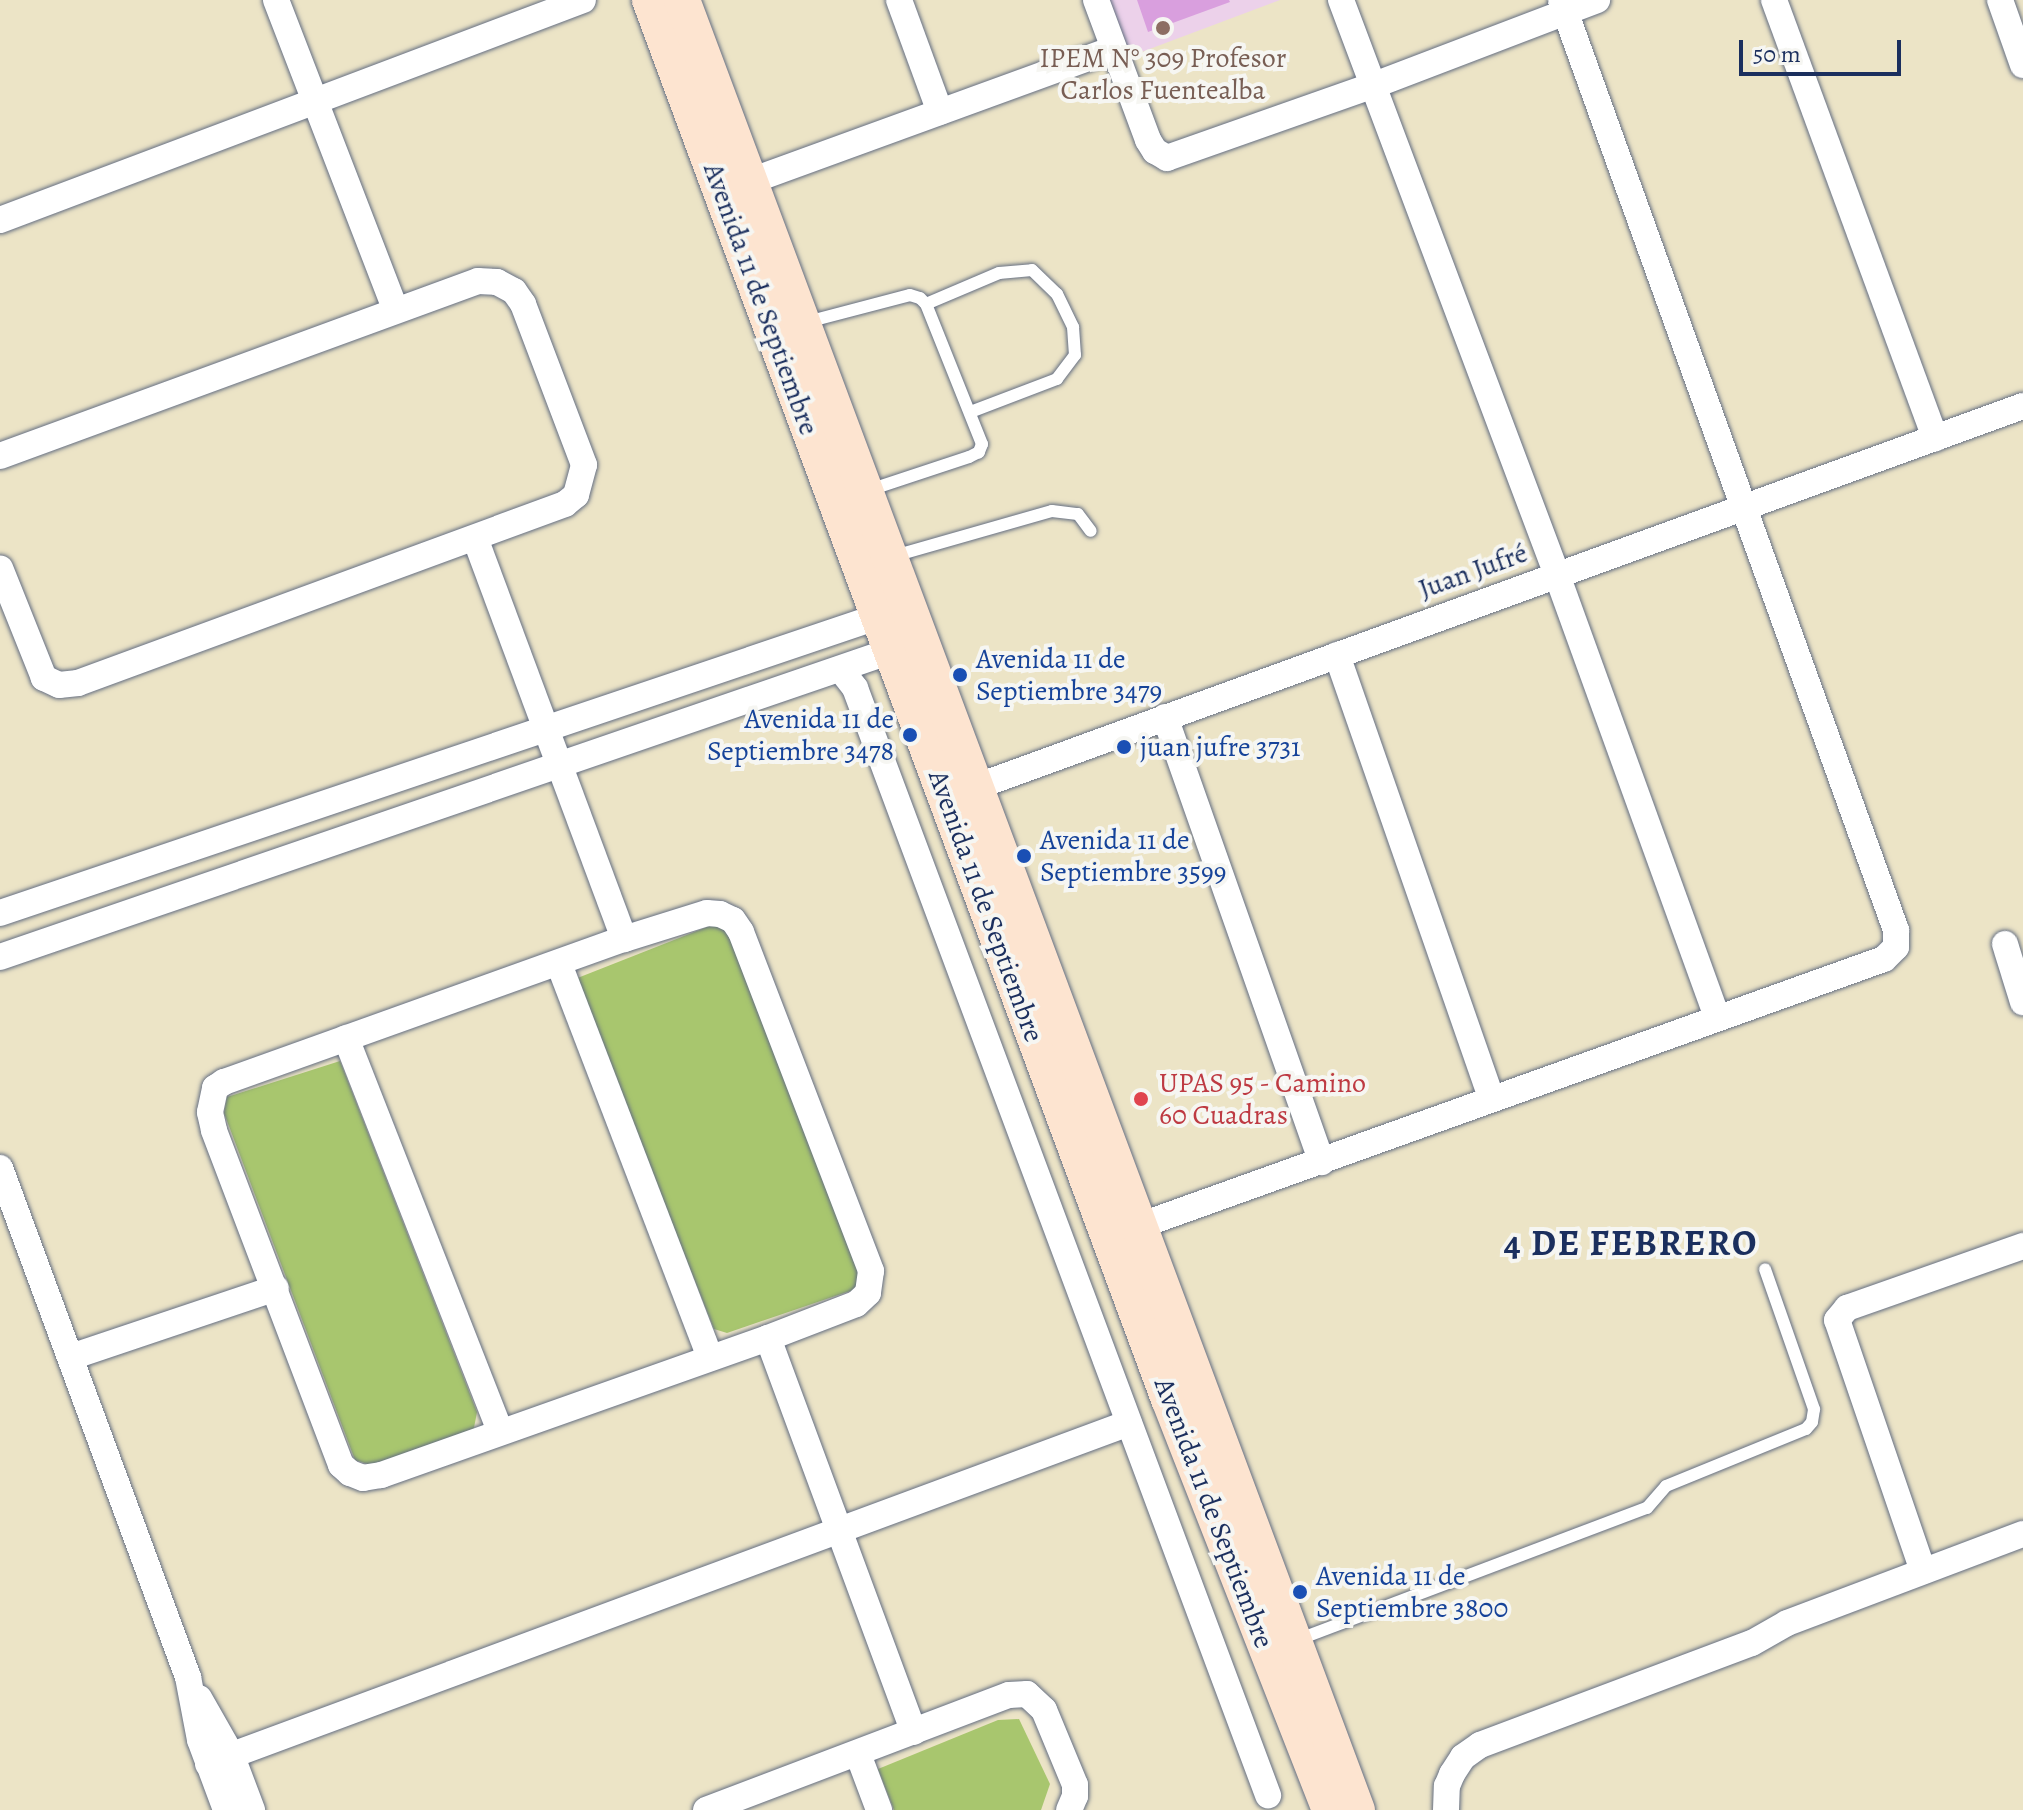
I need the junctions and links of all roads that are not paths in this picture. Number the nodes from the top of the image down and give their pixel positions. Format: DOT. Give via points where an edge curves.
graph roads {
  1 [pos="276,0"];
  2 [pos="583,0"];
  3 [pos="650,0"];
  4 [pos="682,0"];
  5 [pos="899,0"];
  6 [pos="1096,0"];
  7 [pos="1341,0"];
  8 [pos="1597,0"];
  9 [pos="1774,0"];
  10 [pos="2000,0"];
  11 [pos="1563,6"];
  12 [pos="1114,49"];
  13 [pos="2023,65"];
  14 [pos="1372,86"];
  15 [pos="315,102"];
  16 [pos="940,112"];
  17 [pos="735,187"];
  18 [pos="0,220"];
  19 [pos="926,304"];
  20 [pos="395,309"];
  21 [pos="802,323"];
  22 [pos="2023,406"];
  23 [pos="970,412"];
  24 [pos="1935,438"];
  25 [pos="0,456"];
  26 [pos="866,491"];
  27 [pos="1745,507"];
  28 [pos="1091,531"];
  29 [pos="475,538"];
  30 [pos="891,557"];
  31 [pos="0,568"];
  32 [pos="1557,575"];
  33 [pos="894,612"];
  34 [pos="907,646"];
  35 [pos="1337,655"];
  36 [pos="841,670"];
  37 [pos="1165,717"];
  38 [pos="547,731"];
  39 [pos="558,763"];
  40 [pos="962,791"];
  41 [pos="0,913"];
  42 [pos="624,939"];
  43 [pos="2005,944"];
  44 [pos="0,957"];
  45 [pos="559,964"];
  46 [pos="2023,1002"];
  47 [pos="1717,1018"];
  48 [pos="346,1038"];
  49 [pos="1492,1099"];
  50 [pos="1322,1162"];
  51 [pos="0,1168"];
  52 [pos="1124,1232"];
  53 [pos="2023,1246"];
  54 [pos="1765,1269"];
  55 [pos="276,1288"];
  56 [pos="768,1338"];
  57 [pos="71,1357"];
  58 [pos="710,1357"];
  59 [pos="1129,1423"];
  60 [pos="500,1430"];
  61 [pos="842,1530"];
  62 [pos="2023,1534"];
  63 [pos="1923,1571"];
  64 [pos="1281,1645"];
  65 [pos="914,1732"];
  66 [pos="858,1754"];
  67 [pos="220,1759"];
  68 [pos="1268,1795"];
  69 [pos="226,1810"];
  70 [pos="252,1810"];
  71 [pos="706,1810"];
  72 [pos="879,1810"];
  73 [pos="1069,1810"];
  74 [pos="1330,1810"];
  75 [pos="1357,1810"];
  76 [pos="1446,1810"];
  1 -- 15 [label="street"];
  2 -- 15 [label="street"];
  3 -- 17 [label="main road, Avenida 11 de Septiembre"];
  4 -- 17 [label="main road, Avenida 11 de Septiembre"];
  5 -- 16 [label="street"];
  6 -- 12 [label="street"];
  7 -- 14 [label="street"];
  8 -- 11 [label="street"];
  9 -- 24 [label="street"];
  10 -- 13 [label="street"];
  11 -- 14 [label="street"];
  11 -- 27 [label="street"];
  12 -- 14 [label="street" via="1148,140 1167,158"];
  12 -- 16 [label="street"];
  14 -- 32 [label="street"];
  15 -- 18 [label="street"];
  15 -- 20 [label="street"];
  16 -- 17 [label="street"];
  17 -- 21 [label="main road, Avenida 11 de Septiembre"];
  17 -- 33 [label="main road, Avenida 11 de Septiembre"];
  19 -- 21 [label="lane" via="910,295"];
  19 -- 23 [label="lane"];
  19 -- 23 [label="lane" via="999,273 1032,270 1057,294 1073,327 1075,355 1057,379"];
  20 -- 25 [label="street"];
  20 -- 29 [label="street" via="478,281 497,282 514,291 584,465 576,495 565,504"];
  21 -- 26 [label="main road, Avenida 11 de Septiembre"];
  22 -- 24 [label="street, Juan Jufré"];
  23 -- 26 [label="lane" via="982,444 979,452"];
  24 -- 27 [label="street, Juan Jufré"];
  26 -- 30 [label="main road, Avenida 11 de Septiembre"];
  27 -- 32 [label="street, Juan Jufré"];
  27 -- 47 [label="street" via="1896,930 1896,947 1884,959"];
  28 -- 30 [label="lane" via="1078,514 1052,511"];
  29 -- 31 [label="street" via="78,683 59,685 44,678 36,665"];
  29 -- 38 [label="street"];
  30 -- 33 [label="main road, Avenida 11 de Septiembre"];
  32 -- 35 [label="street, Juan Jufré"];
  32 -- 47 [label="street"];
  33 -- 34 [label="main road, Avenida 11 de Septiembre"];
  33 -- 38 [label="street"];
  34 -- 36 [label="street"];
  34 -- 40 [label="main road, Avenida 11 de Septiembre"];
  35 -- 37 [label="street, Juan Jufré"];
  35 -- 49 [label="street"];
  36 -- 39 [label="street"];
  36 -- 59 [label="street" via="855,688"];
  37 -- 40 [label="street, Juan Jufré"];
  37 -- 50 [label="street"];
  38 -- 39 [label="street"];
  38 -- 41 [label="street"];
  39 -- 42 [label="street"];
  39 -- 44 [label="street"];
  40 -- 52 [label="main road, Avenida 11 de Septiembre"];
  42 -- 45 [label="street"];
  42 -- 56 [label="street" via="707,913 733,920 871,1271 868,1293 856,1304"];
  43 -- 46 [label="street"];
  45 -- 48 [label="street"];
  45 -- 58 [label="street"];
  47 -- 49 [label="street"];
  48 -- 55 [label="street" via="224,1082 211,1099 214,1130"];
  48 -- 60 [label="street"];
  49 -- 50 [label="street"];
  50 -- 52 [label="street"];
  51 -- 57 [label="street"];
  52 -- 64 [label="main road, Avenida 11 de Septiembre"];
  53 -- 63 [label="street" via="1847,1308 1837,1320"];
  54 -- 64 [label="lane" via="1814,1409 1806,1429 1666,1486 1647,1508"];
  55 -- 57 [label="street"];
  55 -- 60 [label="street" via="341,1465 350,1473 363,1478 381,1475"];
  56 -- 58 [label="street"];
  56 -- 61 [label="street"];
  57 -- 67 [label="street"];
  58 -- 60 [label="street"];
  59 -- 61 [label="street"];
  59 -- 68 [label="street"];
  61 -- 65 [label="street"];
  61 -- 67 [label="street"];
  62 -- 63 [label="street"];
  63 -- 76 [label="street" via="1787,1623 1752,1643 1480,1745 1452,1774"];
  64 -- 74 [label="main road, Avenida 11 de Septiembre"];
  64 -- 75 [label="main road, Avenida 11 de Septiembre"];
  65 -- 66 [label="street"];
  65 -- 73 [label="street" via="1009,1695 1027,1694 1044,1710 1075,1785"];
  66 -- 71 [label="street"];
  66 -- 72 [label="street"];
  67 -- 69 [label="street"];
  67 -- 70 [label="street"];
}
